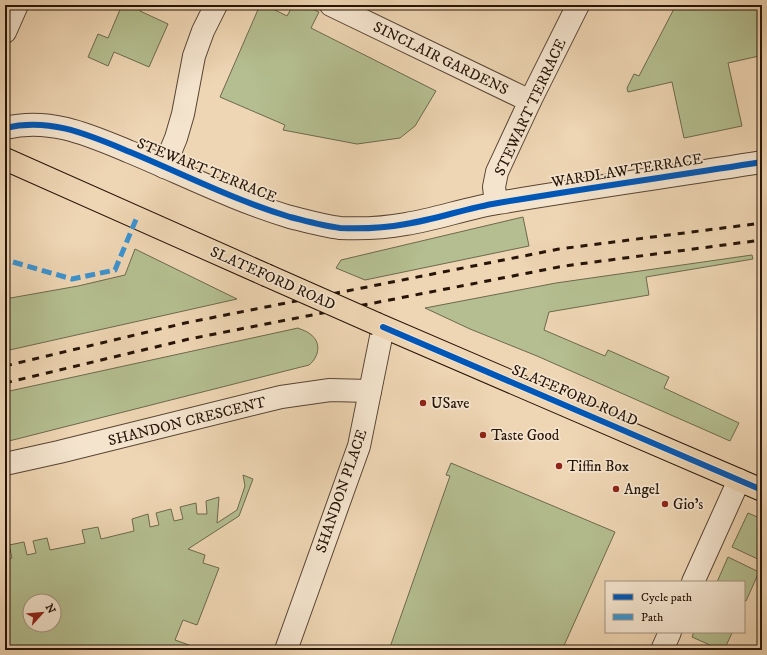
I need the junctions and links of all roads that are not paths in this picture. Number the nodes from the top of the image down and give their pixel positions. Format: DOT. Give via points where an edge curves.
graph roads {
  1 [pos="17,5"];
  2 [pos="216,5"];
  3 [pos="331,5"];
  4 [pos="578,5"];
  5 [pos="5,32"];
  6 [pos="530,101"];
  7 [pos="5,128"];
  8 [pos="5,159"];
  9 [pos="762,162"];
  10 [pos="164,166"];
  11 [pos="496,203"];
  12 [pos="380,326"];
  13 [pos="370,391"];
  14 [pos="5,464"];
  15 [pos="739,480"];
  16 [pos="762,490"];
  17 [pos="693,581"];
  18 [pos="670,633"];
  19 [pos="286,650"];
  20 [pos="662,650"];
  1 -- 5 [label="street"];
  2 -- 10 [label="street" via="194,56 183,114"];
  3 -- 6 [label="street, SINCLAIR GARDENS"];
  4 -- 6 [label="street, STEWART TERRACE"];
  6 -- 11 [label="street, STEWART TERRACE" via="497,172 494,187"];
  7 -- 10 [label="street, STEWART TERRACE" via="18,125 60,127 83,133"];
  8 -- 12 [label="main road, SLATEFORD ROAD, bridge"];
  9 -- 11 [label="street, WARDLAW TERRACE"];
  10 -- 11 [label="street, STEWART TERRACE" via="231,197 267,210 338,228 408,224"];
  12 -- 13 [label="street, SHANDON PLACE"];
  12 -- 15 [label="main road, SLATEFORD ROAD"];
  13 -- 14 [label="street, SHANDON CRESCENT" via="330,390 281,397"];
  13 -- 19 [label="street, SHANDON PLACE" via="359,446"];
  15 -- 16 [label="main road, SLATEFORD ROAD"];
  15 -- 17 [label="street"];
  18 -- 20 [label="street"];
}
